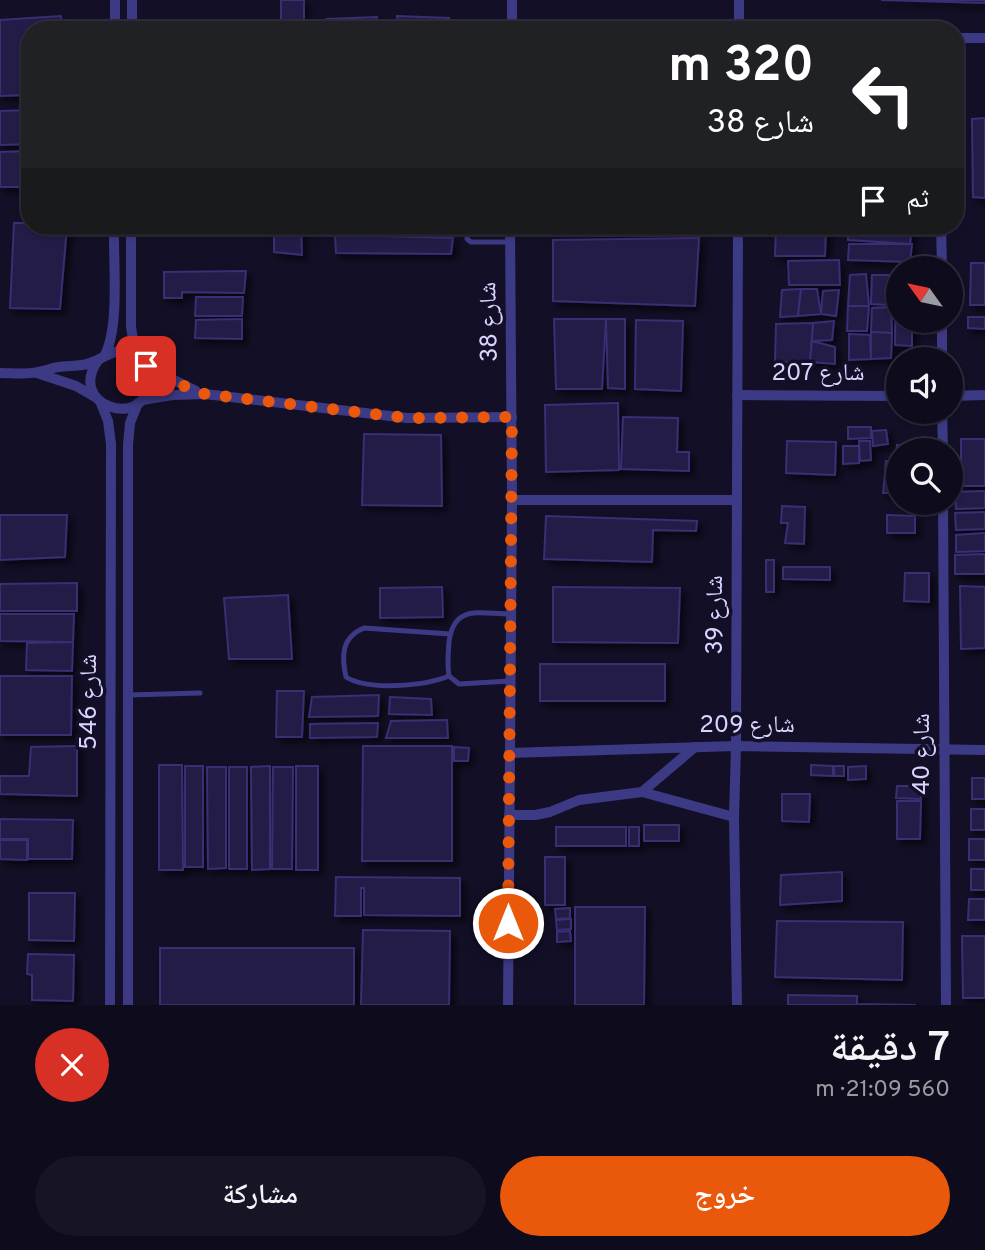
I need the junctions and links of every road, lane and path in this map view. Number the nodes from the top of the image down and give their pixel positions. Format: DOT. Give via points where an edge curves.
graph roads {
  1 [pos="132,0"];
  2 [pos="512,0"];
  3 [pos="739,0"];
  4 [pos="112,3"];
  5 [pos="114,21"];
  6 [pos="132,21"];
  7 [pos="512,21"];
  8 [pos="739,21"];
  9 [pos="964,38"];
  10 [pos="985,38"];
  11 [pos="114,235"];
  12 [pos="131,235"];
  13 [pos="467,235"];
  14 [pos="510,235"];
  15 [pos="738,235"];
  16 [pos="941,235"];
  17 [pos="510,242"];
  18 [pos="942,256"];
  19 [pos="136,356"];
  20 [pos="102,357"];
  21 [pos="146,366"];
  22 [pos="0,373"];
  23 [pos="37,373"];
  24 [pos="205,394"];
  25 [pos="737,395"];
  26 [pos="985,395"];
  27 [pos="886,396"];
  28 [pos="963,396"];
  29 [pos="98,399"];
  30 [pos="140,401"];
  31 [pos="512,417"];
  32 [pos="512,500"];
  33 [pos="737,500"];
  34 [pos="943,515"];
  35 [pos="510,614"];
  36 [pos="450,634"];
  37 [pos="449,677"];
  38 [pos="510,681"];
  39 [pos="201,693"];
  40 [pos="128,695"];
  41 [pos="736,746"];
  42 [pos="695,747"];
  43 [pos="944,750"];
  44 [pos="985,750"];
  45 [pos="509,752"];
  46 [pos="642,792"];
  47 [pos="509,815"];
  48 [pos="734,817"];
  49 [pos="110,1005"];
  50 [pos="128,1005"];
  51 [pos="508,1005"];
  52 [pos="737,1005"];
  53 [pos="946,1005"];
  1 -- 6 [label="street"];
  2 -- 7 [label="street"];
  3 -- 8 [label="street"];
  4 -- 5 [label="street"];
  9 -- 10 [label="street"];
  11 -- 20 [label="street" via="113,326"];
  12 -- 19 [label="street" via="131,327"];
  13 -- 17 [label="lane" via="471,242"];
  14 -- 17 [label="street, شارع 38"];
  15 -- 25 [label="street, شارع 39"];
  16 -- 18 [label="street"];
  17 -- 31 [label="street, شارع 38"];
  19 -- 20 [label="street" via="124,351"];
  19 -- 21 [label="street"];
  20 -- 23 [label="street"];
  20 -- 29 [label="street" via="91,378"];
  21 -- 24 [label="street"];
  21 -- 30 [label="street" via="149,380"];
  22 -- 23 [label="street"];
  23 -- 29 [label="street"];
  24 -- 30 [label="street"];
  24 -- 31 [label="street" via="407,418"];
  25 -- 27 [label="street, شارع 207"];
  25 -- 33 [label="street, شارع 39"];
  26 -- 28 [label="street"];
  29 -- 30 [label="street" via="122,410"];
  29 -- 49 [label="street, شارع 546" via="111,444"];
  30 -- 40 [label="street, شارع 546" via="130,423 128,445"];
  31 -- 32 [label="street, شارع 38"];
  32 -- 33 [label="street"];
  32 -- 35 [label="street, شارع 38"];
  33 -- 41 [label="street, شارع 39"];
  34 -- 43 [label="street, شارع 40"];
  35 -- 36 [label="lane" via="462,615"];
  35 -- 38 [label="street, شارع 38"];
  36 -- 37 [label="lane"];
  36 -- 37 [label="lane" via="364,628 346,641 344,667 345,677 358,684 430,683"];
  37 -- 38 [label="lane" via="459,684"];
  38 -- 45 [label="street, شارع 38"];
  39 -- 40 [label="lane"];
  40 -- 50 [label="street, شارع 546"];
  41 -- 42 [label="street, شارع 209"];
  41 -- 43 [label="street, شارع 209"];
  41 -- 48 [label="street, شارع 39"];
  42 -- 45 [label="street, شارع 209"];
  42 -- 46 [label="street"];
  43 -- 44 [label="street, شارع 209"];
  43 -- 53 [label="street, شارع 40"];
  45 -- 47 [label="street, شارع 38"];
  46 -- 47 [label="street" via="579,800 535,815"];
  46 -- 48 [label="street"];
  47 -- 51 [label="street, شارع 38"];
  48 -- 52 [label="street, شارع 39"];
}
